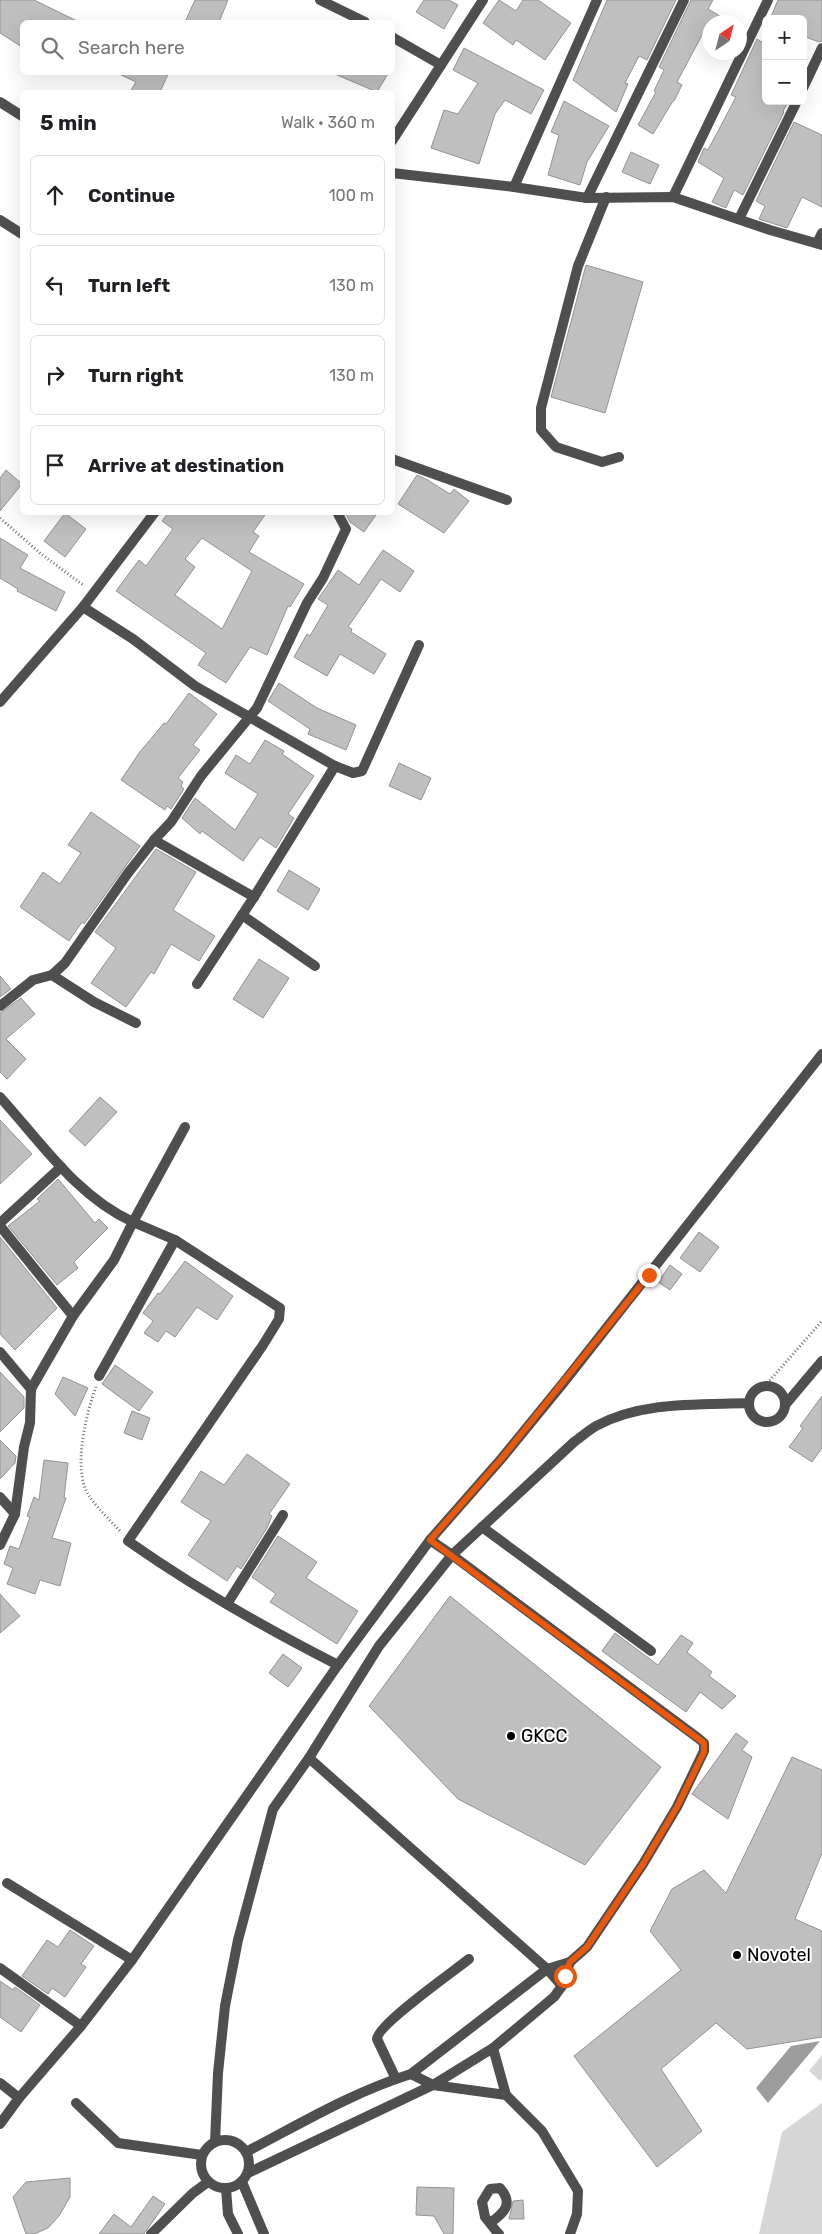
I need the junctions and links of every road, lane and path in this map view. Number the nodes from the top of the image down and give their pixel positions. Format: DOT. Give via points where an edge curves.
graph roads {
  1 [pos="320,0"];
  2 [pos="483,0"];
  3 [pos="597,0"];
  4 [pos="684,0"];
  5 [pos="768,0"];
  6 [pos="361,20"];
  7 [pos="395,39"];
  8 [pos="822,48"];
  9 [pos="441,65"];
  10 [pos="807,80"];
  11 [pos="0,102"];
  12 [pos="795,105"];
  13 [pos="20,115"];
  14 [pos="395,136"];
  15 [pos="395,173"];
  16 [pos="514,187"];
  17 [pos="606,197"];
  18 [pos="673,197"];
  19 [pos="587,198"];
  20 [pos="739,219"];
  21 [pos="0,220"];
  22 [pos="20,233"];
  23 [pos="822,233"];
  24 [pos="820,244"];
  25 [pos="619,457"];
  26 [pos="395,460"];
  27 [pos="507,500"];
  28 [pos="154,515"];
  29 [pos="339,515"];
  30 [pos="0,518"];
  31 [pos="94,594"];
  32 [pos="83,607"];
  33 [pos="419,645"];
  34 [pos="0,702"];
  35 [pos="248,716"];
  36 [pos="335,766"];
  37 [pos="154,840"];
  38 [pos="254,897"];
  39 [pos="242,915"];
  40 [pos="315,966"];
  41 [pos="52,975"];
  42 [pos="197,984"];
  43 [pos="0,1006"];
  44 [pos="136,1023"];
  45 [pos="822,1054"];
  46 [pos="0,1098"];
  47 [pos="185,1128"];
  48 [pos="61,1167"];
  49 [pos="133,1222"];
  50 [pos="0,1224"];
  51 [pos="175,1240"];
  52 [pos="73,1316"];
  53 [pos="822,1321"];
  54 [pos="0,1352"];
  55 [pos="822,1361"];
  56 [pos="99,1376"];
  57 [pos="765,1386"];
  58 [pos="31,1389"];
  59 [pos="749,1403"];
  60 [pos="785,1405"];
  61 [pos="0,1497"];
  62 [pos="15,1514"];
  63 [pos="283,1515"];
  64 [pos="482,1527"];
  65 [pos="430,1540"];
  66 [pos="128,1541"];
  67 [pos="0,1545"];
  68 [pos="452,1554"];
  69 [pos="227,1604"];
  70 [pos="651,1651"];
  71 [pos="338,1665"];
  72 [pos="309,1758"];
  73 [pos="8,1883"];
  74 [pos="469,1959"];
  75 [pos="132,1960"];
  76 [pos="570,1962"];
  77 [pos="0,1968"];
  78 [pos="547,1969"];
  79 [pos="562,1986"];
  80 [pos="81,2026"];
  81 [pos="492,2048"];
  82 [pos="411,2074"];
  83 [pos="396,2079"];
  84 [pos="0,2083"];
  85 [pos="433,2085"];
  86 [pos="506,2095"];
  87 [pos="19,2098"];
  88 [pos="76,2102"];
  89 [pos="0,2124"];
  90 [pos="216,2142"];
  91 [pos="246,2152"];
  92 [pos="202,2155"];
  93 [pos="245,2177"];
  94 [pos="208,2182"];
  95 [pos="226,2189"];
  96 [pos="490,2223"];
  97 [pos="151,2234"];
  98 [pos="238,2234"];
  99 [pos="264,2234"];
  100 [pos="499,2234"];
  101 [pos="570,2234"];
  1 -- 6 [label="street"];
  2 -- 9 [label="street"];
  3 -- 16 [label="street"];
  4 -- 19 [label="street"];
  5 -- 18 [label="street"];
  7 -- 9 [label="street"];
  8 -- 10 [label="street"];
  9 -- 14 [label="street"];
  11 -- 13 [label="street"];
  12 -- 20 [label="street"];
  15 -- 16 [label="street"];
  16 -- 19 [label="street"];
  17 -- 18 [label="street"];
  17 -- 19 [label="street"];
  17 -- 25 [label="street" via="578,266 541,408 541,430 556,447 602,462"];
  18 -- 20 [label="street"];
  20 -- 24 [label="street"];
  21 -- 22 [label="street"];
  23 -- 24 [label="street"];
  26 -- 27 [label="street"];
  28 -- 31 [label="street"];
  29 -- 35 [label="street" via="346,529 257,708"];
  30 -- 31 [label="path"];
  31 -- 32 [label="street"];
  32 -- 34 [label="street"];
  32 -- 35 [label="street" via="133,639 195,686"];
  33 -- 36 [label="street" via="362,771 353,772"];
  35 -- 36 [label="street"];
  35 -- 37 [label="street" via="201,776 171,822"];
  36 -- 38 [label="street"];
  37 -- 38 [label="street"];
  37 -- 41 [label="street" via="65,963"];
  38 -- 39 [label="street"];
  39 -- 40 [label="street"];
  39 -- 42 [label="street"];
  41 -- 43 [label="street" via="33,980"];
  41 -- 44 [label="street" via="94,1002"];
  45 -- 65 [label="street" via="564,1382"];
  46 -- 48 [label="street"];
  47 -- 49 [label="street"];
  48 -- 49 [label="street" via="110,1210"];
  48 -- 50 [label="street"];
  49 -- 51 [label="street"];
  49 -- 52 [label="street" via="103,1278"];
  50 -- 52 [label="street"];
  51 -- 56 [label="street"];
  51 -- 66 [label="street" via="280,1308 281,1313 263,1345"];
  52 -- 58 [label="street"];
  53 -- 57 [label="path"];
  54 -- 58 [label="street"];
  55 -- 60 [label="street"];
  56 -- 66 [label="path" via="90,1403 81,1459 82,1474 89,1496"];
  57 -- 59 [label="street" via="757,1389"];
  57 -- 60 [label="street" via="779,1391"];
  58 -- 62 [label="street" via="30,1423"];
  59 -- 60 [label="street" via="754,1416 766,1421 779,1417"];
  59 -- 64 [label="street" via="658,1407 595,1426"];
  61 -- 62 [label="street"];
  62 -- 67 [label="street"];
  63 -- 69 [label="street"];
  64 -- 68 [label="street"];
  64 -- 70 [label="street"];
  65 -- 68 [label="street"];
  65 -- 71 [label="street"];
  66 -- 69 [label="street" via="167,1569"];
  68 -- 72 [label="street" via="379,1646"];
  68 -- 76 [label="street" via="704,1743 704,1752 677,1807 643,1864 587,1947"];
  69 -- 71 [label="street"];
  71 -- 75 [label="street"];
  72 -- 78 [label="street"];
  72 -- 90 [label="street" via="273,1809 238,1940 225,2006 218,2073"];
  73 -- 75 [label="street"];
  74 -- 83 [label="street" via="379,2032 378,2039"];
  75 -- 80 [label="street"];
  76 -- 78 [label="street"];
  76 -- 79 [label="street"];
  77 -- 80 [label="street"];
  78 -- 79 [label="street"];
  78 -- 82 [label="street"];
  79 -- 81 [label="street"];
  80 -- 87 [label="street"];
  81 -- 85 [label="street"];
  81 -- 86 [label="street"];
  82 -- 83 [label="street"];
  82 -- 85 [label="street"];
  83 -- 91 [label="street" via="338,2104"];
  84 -- 87 [label="street"];
  85 -- 86 [label="street"];
  85 -- 93 [label="street"];
  86 -- 101 [label="street" via="542,2131 578,2191 577,2214"];
  87 -- 89 [label="street"];
  88 -- 92 [label="street" via="118,2143"];
  90 -- 91 [label="street" via="233,2141"];
  90 -- 92 [label="street"];
  91 -- 93 [label="street" via="249,2162"];
  92 -- 94 [label="street" via="200,2165"];
  93 -- 95 [label="street" via="235,2187"];
  93 -- 99 [label="street"];
  94 -- 95 [label="street"];
  94 -- 97 [label="street"];
  95 -- 98 [label="street" via="228,2214"];
  96 -- 100 [label="street"];
}
